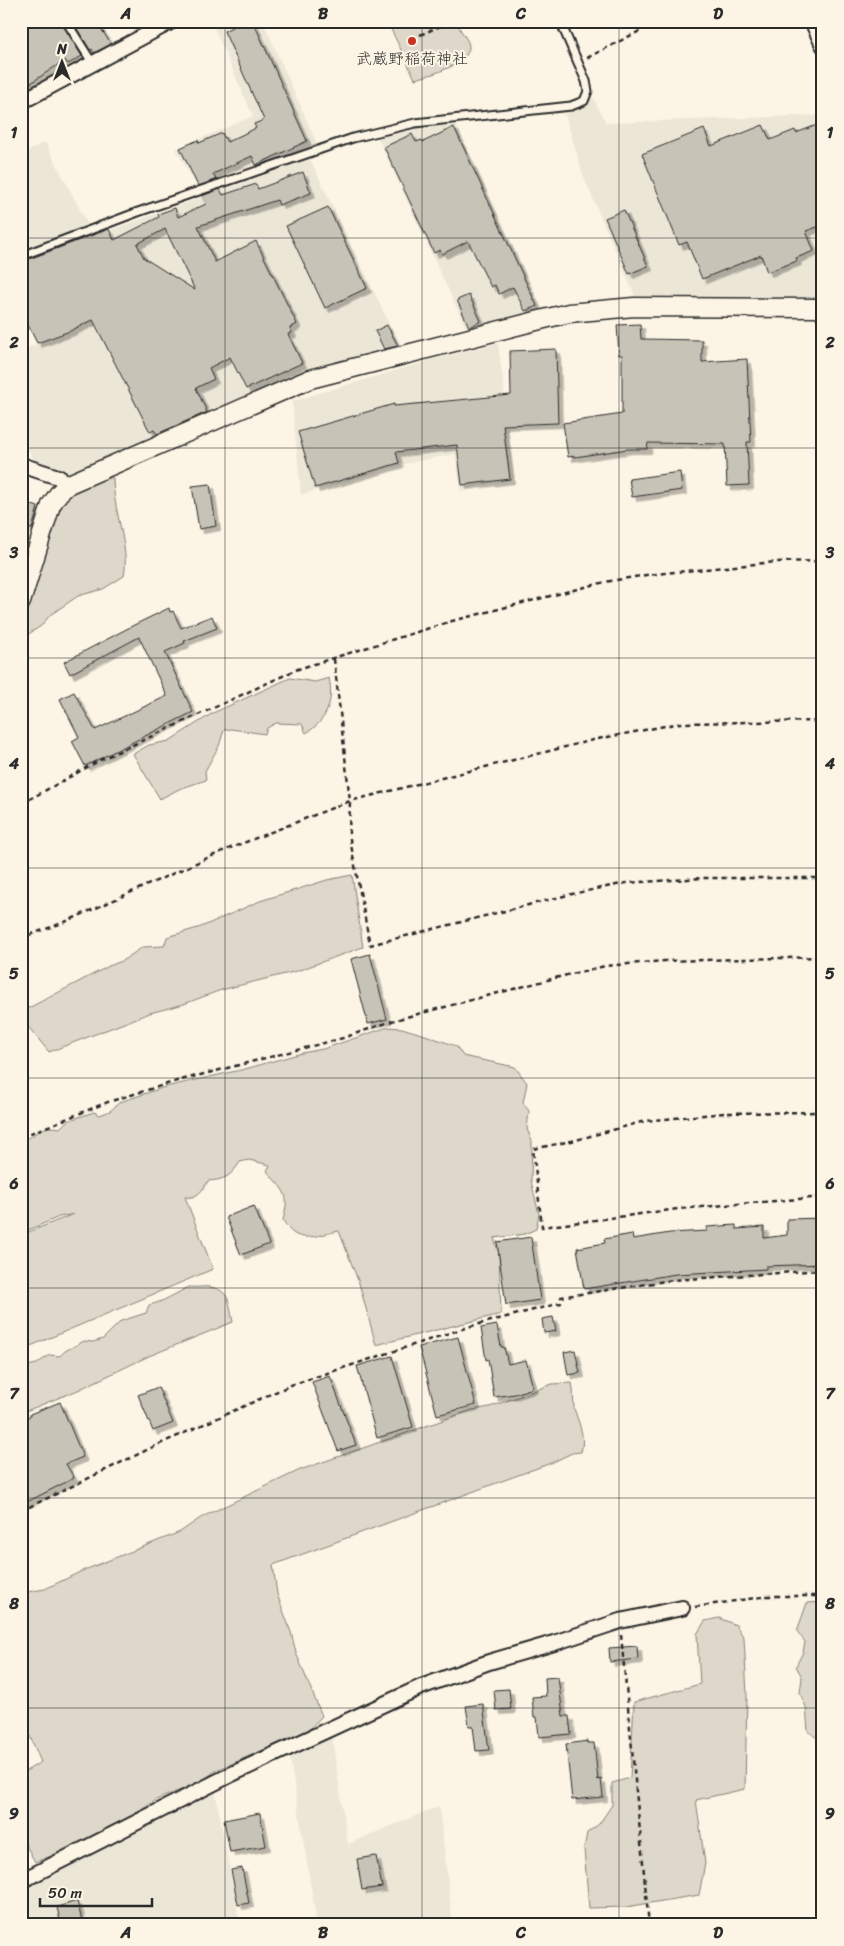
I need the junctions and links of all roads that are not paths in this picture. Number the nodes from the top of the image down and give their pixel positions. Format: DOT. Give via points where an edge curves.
graph roads {
  1 [pos="66,21"];
  2 [pos="172,21"];
  3 [pos="560,21"];
  4 [pos="812,21"];
  5 [pos="823,45"];
  6 [pos="94,64"];
  7 [pos="21,102"];
  8 [pos="21,256"];
  9 [pos="823,308"];
  10 [pos="21,465"];
  11 [pos="69,484"];
  12 [pos="21,602"];
  13 [pos="682,1608"];
  14 [pos="21,1881"];
  1 -- 6 [label="lane"];
  2 -- 6 [label="street"];
  3 -- 8 [label="lane" via="588,91 584,101 571,106 415,123 353,138"];
  4 -- 5 [label="street"];
  6 -- 7 [label="street"];
  9 -- 11 [label="street" via="634,307 536,321 310,380"];
  10 -- 11 [label="street"];
  11 -- 12 [label="street" via="51,505"];
  13 -- 14 [label="street" via="620,1622 489,1662 421,1687 248,1766"];
}
